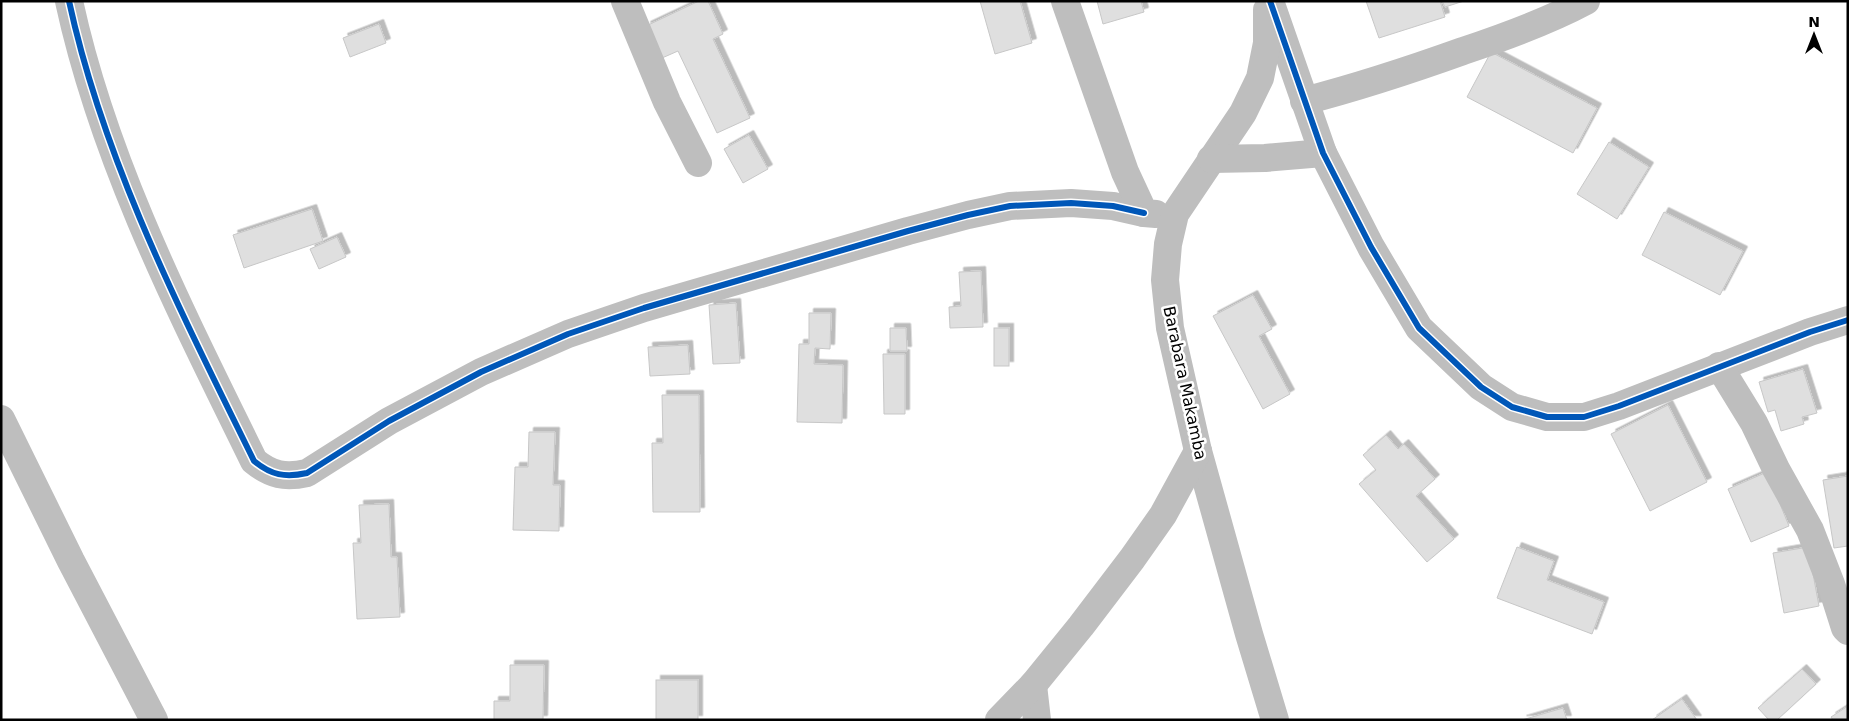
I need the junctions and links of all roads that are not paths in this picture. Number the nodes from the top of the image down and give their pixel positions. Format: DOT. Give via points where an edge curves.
graph roads {
  1 [pos="69,1"];
  2 [pos="625,1"];
  3 [pos="1065,1"];
  4 [pos="1269,1"];
  5 [pos="1586,1"];
  6 [pos="1304,101"];
  7 [pos="1323,153"];
  8 [pos="1211,160"];
  9 [pos="698,163"];
  10 [pos="1144,213"];
  11 [pos="1175,214"];
  12 [pos="1848,320"];
  13 [pos="1718,366"];
  14 [pos="3,429"];
  15 [pos="1198,451"];
  16 [pos="1848,630"];
  17 [pos="1033,685"];
  18 [pos="154,720"];
  19 [pos="1000,720"];
  20 [pos="1037,720"];
  21 [pos="1275,720"];
  1 -- 10 [label="street" via="100,118 180,310 254,461 279,475 306,473 389,421 481,372 568,334 644,308 917,228 1010,206 1071,203 1113,206"];
  2 -- 9 [label="street" via="667,102"];
  3 -- 10 [label="street" via="1125,172"];
  4 -- 6 [label="street"];
  4 -- 8 [label="street, Barabara Makamba" via="1267,43 1260,78 1243,113"];
  5 -- 6 [label="street" via="1535,26 1401,74"];
  6 -- 7 [label="street"];
  7 -- 8 [label="street"];
  7 -- 13 [label="street" via="1371,247 1419,328 1481,387 1512,407 1547,417 1584,417"];
  8 -- 11 [label="street, Barabara Makamba"];
  10 -- 11 [label="street"];
  11 -- 15 [label="street, Barabara Makamba" via="1165,280 1170,328"];
  12 -- 13 [label="street"];
  13 -- 16 [label="street" via="1754,423 1810,530"];
  14 -- 18 [label="street"];
  15 -- 17 [label="street" via="1163,515"];
  15 -- 21 [label="street, Barabara Makamba"];
  17 -- 19 [label="street"];
  17 -- 20 [label="street"];
}
